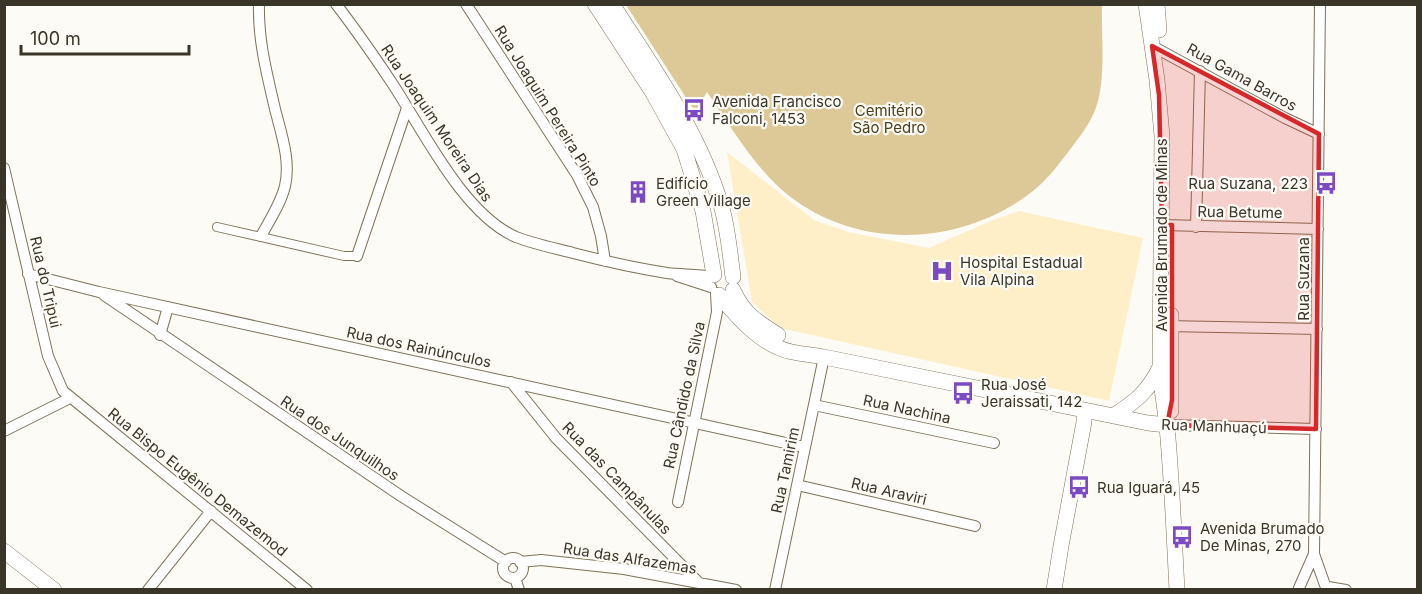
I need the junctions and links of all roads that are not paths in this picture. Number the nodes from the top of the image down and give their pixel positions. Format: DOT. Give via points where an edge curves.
graph roads {
  1 [pos="336,4"];
  2 [pos="466,4"];
  3 [pos="595,4"];
  4 [pos="612,4"];
  5 [pos="1146,4"];
  6 [pos="1156,4"];
  7 [pos="1320,4"];
  8 [pos="260,6"];
  9 [pos="1157,47"];
  10 [pos="1200,71"];
  11 [pos="407,108"];
  12 [pos="1319,134"];
  13 [pos="4,168"];
  14 [pos="1167,225"];
  15 [pos="217,227"];
  16 [pos="1197,227"];
  17 [pos="1318,229"];
  18 [pos="261,236"];
  19 [pos="357,256"];
  20 [pos="605,261"];
  21 [pos="28,274"];
  22 [pos="720,285"];
  23 [pos="99,292"];
  24 [pos="168,307"];
  25 [pos="1166,326"];
  26 [pos="1317,329"];
  27 [pos="160,335"];
  28 [pos="824,357"];
  29 [pos="1160,367"];
  30 [pos="511,382"];
  31 [pos="70,398"];
  32 [pos="814,405"];
  33 [pos="1084,410"];
  34 [pos="1113,416"];
  35 [pos="694,422"];
  36 [pos="1167,425"];
  37 [pos="1316,429"];
  38 [pos="4,431"];
  39 [pos="994,443"];
  40 [pos="804,447"];
  41 [pos="797,485"];
  42 [pos="678,502"];
  43 [pos="211,511"];
  44 [pos="975,526"];
  45 [pos="4,551"];
  46 [pos="1314,554"];
  47 [pos="506,562"];
  48 [pos="520,562"];
  49 [pos="515,578"];
  50 [pos="704,587"];
  51 [pos="1328,587"];
  52 [pos="1299,589"];
  53 [pos="54,590"];
  54 [pos="148,590"];
  55 [pos="307,590"];
  56 [pos="519,590"];
  57 [pos="736,590"];
  58 [pos="775,590"];
  59 [pos="1054,590"];
  60 [pos="1178,590"];
  61 [pos="1346,590"];
  1 -- 11 [label="street, Rua Joaquim Moreira Dias"];
  2 -- 20 [label="street, Rua Joaquim Pereira Pinto" via="577,176 592,207"];
  3 -- 22 [label="main road" via="684,149"];
  4 -- 22 [label="main road" via="683,115 708,170 722,207"];
  5 -- 9 [label="main road"];
  6 -- 9 [label="main road"];
  7 -- 12 [label="street, Rua Suzana"];
  8 -- 18 [label="street" via="259,32 287,175 285,188"];
  9 -- 10 [label="street, Rua Gama Barros"];
  9 -- 14 [label="main road, Avenida Brumado de Minas"];
  10 -- 12 [label="street, Rua Gama Barros"];
  10 -- 16 [label="street"];
  11 -- 19 [label="street"];
  11 -- 20 [label="street, Rua Joaquim Moreira Dias" via="480,213 516,237"];
  12 -- 17 [label="street, Rua Suzana"];
  13 -- 21 [label="street, Rua do Tripui"];
  14 -- 16 [label="street, Rua Betume"];
  14 -- 25 [label="main road, Avenida Brumado de Minas"];
  15 -- 18 [label="street"];
  16 -- 17 [label="street, Rua Betume"];
  17 -- 26 [label="street, Rua Suzana"];
  18 -- 19 [label="street"];
  20 -- 22 [label="street, Rua Joaquim Moreira Dias" via="668,273 698,274"];
  21 -- 23 [label="street, Rua dos Rainúnculos"];
  21 -- 31 [label="street, Rua do Tripui" via="48,356"];
  22 -- 28 [label="main road, Rua Manhuaçú" via="750,316 806,353"];
  22 -- 35 [label="street, Rua Cândido da Silva"];
  23 -- 24 [label="street, Rua dos Rainúnculos"];
  23 -- 27 [label="street, Rua dos Junquilhos"];
  24 -- 27 [label="street"];
  24 -- 30 [label="street, Rua dos Rainúnculos"];
  25 -- 26 [label="street"];
  25 -- 29 [label="main road, Avenida Brumado de Minas"];
  25 -- 36 [label="main road, Avenida Brumado de Minas" via="1172,400"];
  26 -- 37 [label="street, Rua Suzana"];
  27 -- 47 [label="street, Rua dos Junquilhos"];
  28 -- 32 [label="street, Rua Tamirim"];
  28 -- 33 [label="main road, Rua Manhuaçú"];
  29 -- 34 [label="main road" via="1145,392"];
  29 -- 36 [label="main road, Avenida Brumado de Minas"];
  30 -- 35 [label="street, Rua dos Rainúnculos"];
  30 -- 50 [label="street, Rua das Campânulas" via="556,438"];
  31 -- 38 [label="street"];
  31 -- 43 [label="street, Rua Bispo Eugênio Demazemod"];
  32 -- 39 [label="street, Rua Nachina"];
  32 -- 40 [label="street, Rua Tamirim"];
  33 -- 34 [label="main road, Rua Manhuaçú"];
  33 -- 59 [label="main road"];
  34 -- 36 [label="main road, Rua Manhuaçú"];
  35 -- 40 [label="street, Rua dos Rainúnculos"];
  35 -- 42 [label="street, Rua Cândido da Silva"];
  36 -- 37 [label="street, Rua Manhuaçú"];
  36 -- 60 [label="main road, Avenida Brumado de Minas"];
  37 -- 46 [label="street, Rua Suzana"];
  40 -- 41 [label="street, Rua Tamirim"];
  41 -- 44 [label="street, Rua Araviri"];
  41 -- 58 [label="street, Rua Tamirim"];
  43 -- 54 [label="street"];
  43 -- 55 [label="street, Rua Bispo Eugênio Demazemod"];
  45 -- 53 [label="main road"];
  46 -- 51 [label="street, Rua Suzana"];
  46 -- 52 [label="street, Rua Suzana"];
  47 -- 48 [label="street"];
  47 -- 49 [label="street" via="505,573"];
  48 -- 49 [label="street" via="522,573"];
  48 -- 50 [label="street, Rua das Alfazemas" via="541,560 612,568"];
  49 -- 56 [label="street"];
  50 -- 57 [label="street, Rua das Alfazemas"];
  51 -- 52 [label="street" via="1312,582"];
  51 -- 61 [label="street"];
}
